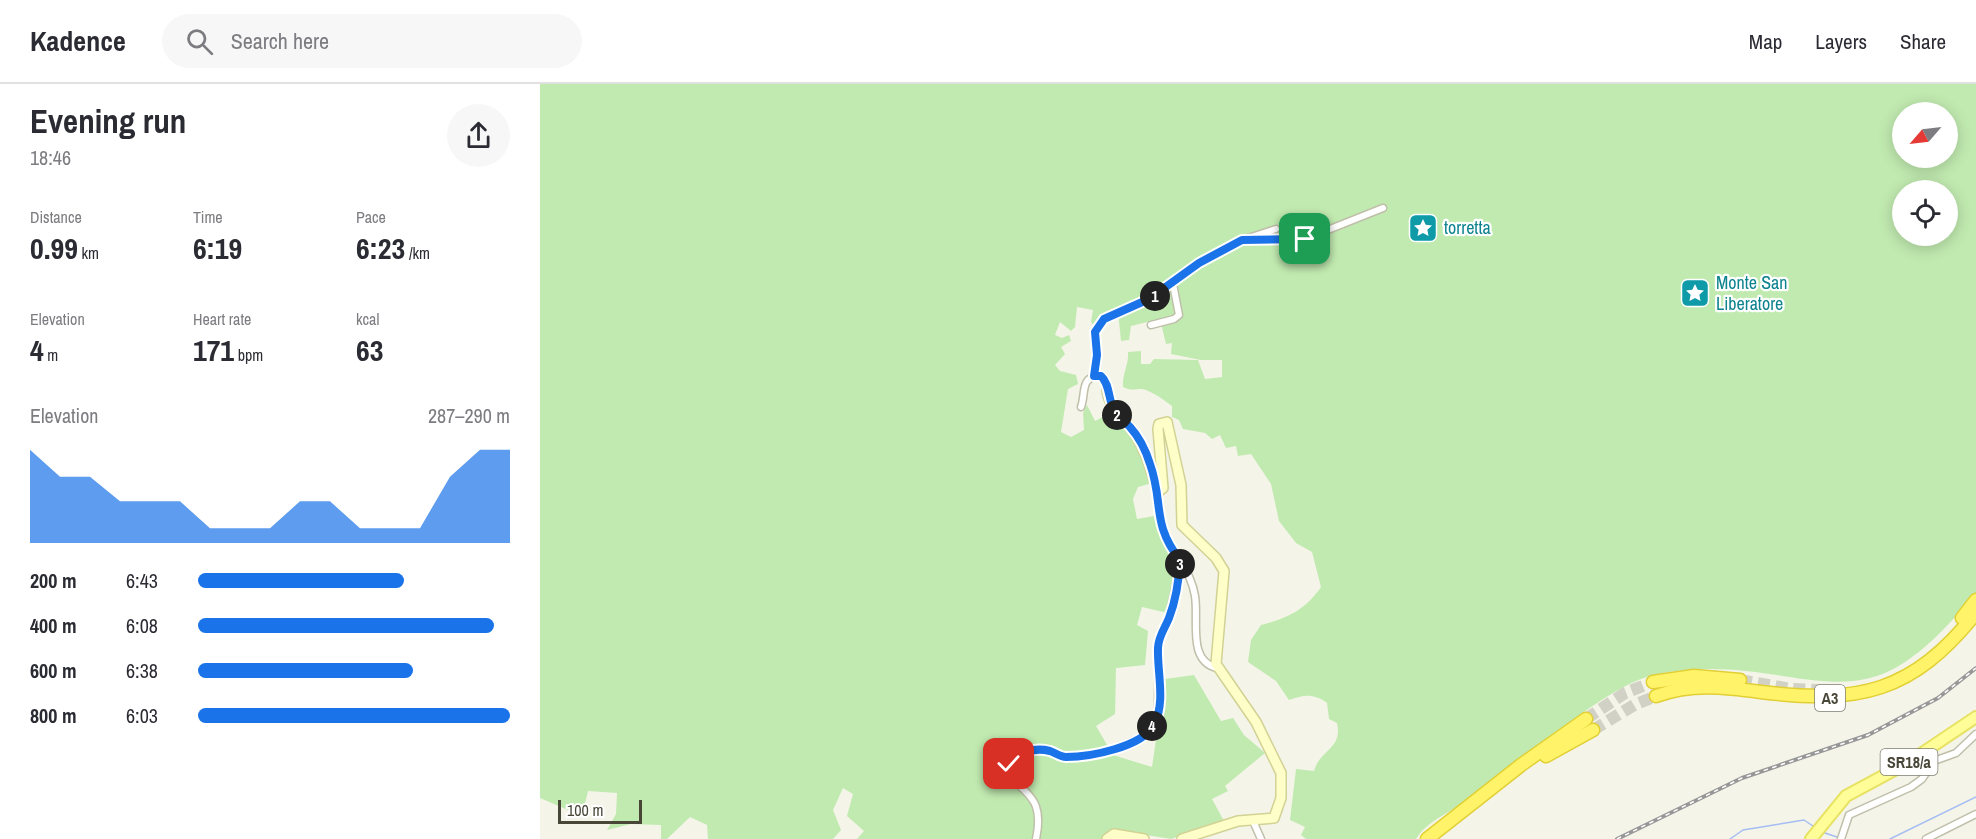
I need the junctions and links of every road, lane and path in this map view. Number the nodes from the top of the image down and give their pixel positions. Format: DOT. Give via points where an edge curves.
graph roads {
  1 [pos="1383,208"];
  2 [pos="1276,229"];
  3 [pos="1247,239"];
  4 [pos="1173,284"];
  5 [pos="1151,325"];
  6 [pos="1094,376"];
  7 [pos="1107,387"];
  8 [pos="1081,407"];
  9 [pos="1158,492"];
  10 [pos="1180,560"];
  11 [pos="1976,600"];
  12 [pos="1976,613"];
  13 [pos="1217,668"];
  14 [pos="1740,680"];
  15 [pos="1653,682"];
  16 [pos="1820,690"];
  17 [pos="1656,696"];
  18 [pos="1976,717"];
  19 [pos="1590,724"];
  20 [pos="1976,734"];
  21 [pos="1976,814"];
  22 [pos="1461,815"];
  23 [pos="1253,821"];
  24 [pos="1841,837"];
  25 [pos="1036,839"];
  26 [pos="1107,839"];
  27 [pos="1144,839"];
  28 [pos="1182,839"];
  29 [pos="1261,839"];
  30 [pos="1427,839"];
  31 [pos="1438,839"];
  32 [pos="1811,839"];
  33 [pos="1926,839"];
  1 -- 3 [label="street" via="1305,239"];
  2 -- 3 [label="street"];
  3 -- 4 [label="street" via="1199,263"];
  4 -- 5 [label="street" via="1179,315"];
  4 -- 6 [label="street" via="1104,319 1095,332"];
  6 -- 7 [label="street" via="1101,376"];
  6 -- 8 [label="street" via="1084,385"];
  7 -- 9 [label="street" via="1114,411 1134,432 1146,453"];
  9 -- 10 [label="street" via="1158,517 1167,542"];
  9 -- 13 [label="street" via="1163,488 1158,429 1163,421 1167,422 1178,464 1182,525 1224,571"];
  10 -- 13 [label="street" via="1196,598 1199,653 1209,666"];
  10 -- 25 [label="street" via="1179,580 1159,640 1158,709 1154,725 1146,735 1114,749 1081,756 1063,758 1051,751 1034,750 1016,756 1009,764 1010,773 1040,812"];
  11 -- 16 [label="highway, A3" via="1949,633 1912,664 1860,686"];
  12 -- 17 [label="highway, A3" via="1930,662 1898,681 1861,694 1813,698 1711,687 1677,689"];
  13 -- 23 [label="street" via="1256,722 1281,773 1276,816"];
  14 -- 15 [label="highway" via="1694,676"];
  18 -- 32 [label="main road, SR18/a" via="1909,762 1857,788"];
  19 -- 22 [label="highway" via="1543,753"];
  20 -- 24 [label="street" via="1956,753 1934,761 1911,787 1849,815"];
  21 -- 33 [label="street"];
  22 -- 30 [label="highway"];
  22 -- 31 [label="highway"];
  23 -- 28 [label="street" via="1228,823"];
  23 -- 29 [label="street"];
  26 -- 27 [label="street" via="1114,834"];
}
